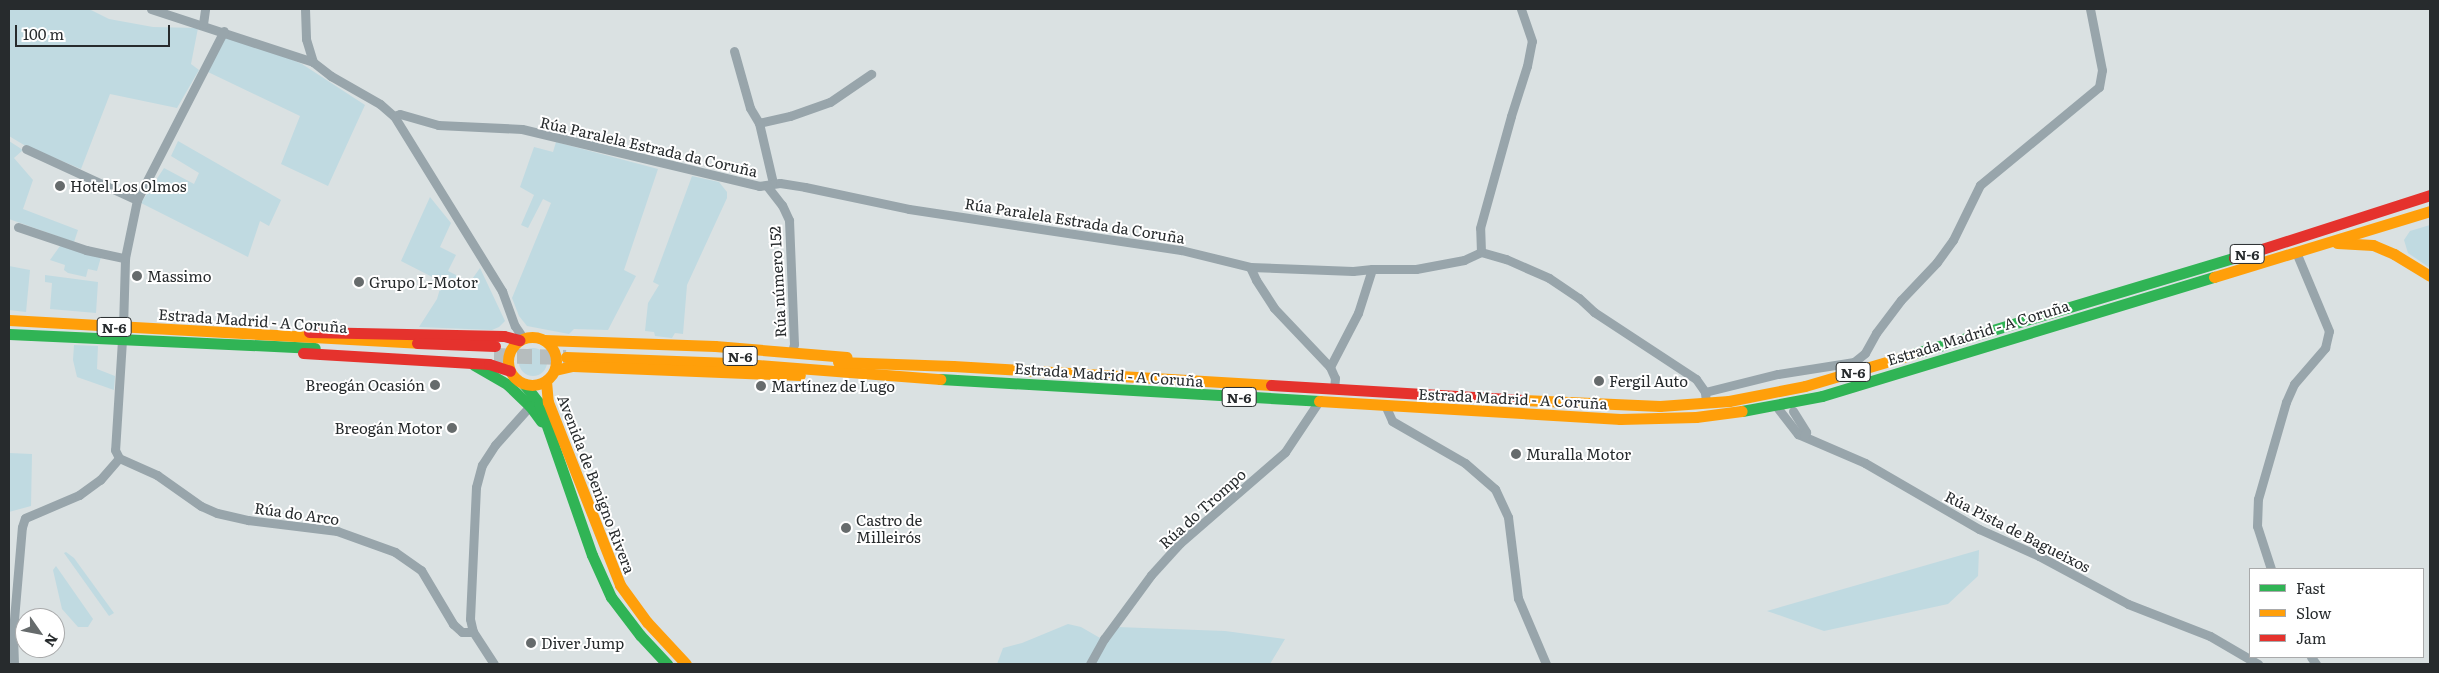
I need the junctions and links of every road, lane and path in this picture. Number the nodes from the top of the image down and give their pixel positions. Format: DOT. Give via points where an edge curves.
graph roads {
  1 [pos="151,9"];
  2 [pos="205,9"];
  3 [pos="305,9"];
  4 [pos="1521,9"];
  5 [pos="2090,9"];
  6 [pos="203,24"];
  7 [pos="224,31"];
  8 [pos="734,51"];
  9 [pos="313,62"];
  10 [pos="871,74"];
  11 [pos="394,116"];
  12 [pos="758,123"];
  13 [pos="26,149"];
  14 [pos="770,185"];
  15 [pos="2430,195"];
  16 [pos="137,200"];
  17 [pos="2430,203"];
  18 [pos="2393,205"];
  19 [pos="2430,211"];
  20 [pos="18,226"];
  21 [pos="2323,244"];
  22 [pos="1481,252"];
  23 [pos="2296,252"];
  24 [pos="125,258"];
  25 [pos="1250,267"];
  26 [pos="1372,269"];
  27 [pos="2430,276"];
  28 [pos="9,320"];
  29 [pos="123,327"];
  30 [pos="220,332"];
  31 [pos="9,334"];
  32 [pos="521,339"];
  33 [pos="122,340"];
  34 [pos="544,340"];
  35 [pos="213,344"];
  36 [pos="792,352"];
  37 [pos="471,363"];
  38 [pos="914,364"];
  39 [pos="1859,364"];
  40 [pos="1330,367"];
  41 [pos="555,370"];
  42 [pos="510,371"];
  43 [pos="914,377"];
  44 [pos="546,381"];
  45 [pos="524,384"];
  46 [pos="1334,388"];
  47 [pos="1706,398"];
  48 [pos="1319,401"];
  49 [pos="1385,405"];
  50 [pos="530,406"];
  51 [pos="1776,406"];
  52 [pos="1792,411"];
  53 [pos="1804,436"];
  54 [pos="552,437"];
  55 [pos="119,458"];
  56 [pos="2272,568"];
  57 [pos="473,632"];
  58 [pos="14,664"];
  59 [pos="494,664"];
  60 [pos="667,664"];
  61 [pos="686,664"];
  62 [pos="1090,664"];
  63 [pos="1546,664"];
  64 [pos="2258,664"];
  1 -- 6 [label="street"];
  2 -- 6 [label="street"];
  3 -- 9 [label="street" via="306,39"];
  4 -- 22 [label="street" via="1531,46 1480,228"];
  5 -- 39 [label="street" via="2102,70 2099,87 1980,185 1953,240 1901,300"];
  6 -- 7 [label="street"];
  7 -- 9 [label="street"];
  7 -- 16 [label="street"];
  8 -- 12 [label="street" via="750,108"];
  9 -- 11 [label="street"];
  10 -- 12 [label="street" via="830,102"];
  11 -- 14 [label="street, Rúa Paralela Estrada da Coruña" via="400,114 438,125 522,129 758,186"];
  11 -- 32 [label="street" via="502,291"];
  12 -- 14 [label="street"];
  13 -- 16 [label="street"];
  14 -- 25 [label="street, Rúa Paralela Estrada da Coruña" via="805,186 909,208 1181,250"];
  14 -- 36 [label="street, Rúa número 152" via="789,220"];
  15 -- 18 [label="main road, Estrada Madrid - A Coruña / N-6"];
  16 -- 24 [label="street"];
  17 -- 18 [label="main road" via="2406,210"];
  18 -- 39 [label="main road, Estrada Madrid - A Coruña / N-6" via="2259,250"];
  19 -- 21 [label="main road, Estrada Madrid - A Coruña / N-6"];
  20 -- 24 [label="street" via="86,250"];
  21 -- 23 [label="main road, Estrada Madrid - A Coruña / N-6"];
  21 -- 27 [label="main road" via="2372,246 2394,254"];
  22 -- 26 [label="street, Rúa Paralela Estrada da Coruña" via="1464,260 1416,269"];
  22 -- 47 [label="street" via="1549,278 1594,312 1696,379"];
  23 -- 51 [label="main road, Estrada Madrid - A Coruña / N-6" via="1822,396"];
  23 -- 56 [label="street" via="2329,331 2324,348 2290,393 2258,499 2257,526"];
  24 -- 29 [label="street"];
  25 -- 26 [label="street, Rúa Paralela Estrada da Coruña"];
  25 -- 40 [label="street" via="1274,308"];
  26 -- 40 [label="street" via="1358,313"];
  28 -- 29 [label="main road, Estrada Madrid - A Coruña / N-6"];
  29 -- 30 [label="main road, Estrada Madrid - A Coruña / N-6"];
  30 -- 32 [label="main road" via="340,331"];
  30 -- 35 [label="main road, Estrada Madrid - A Coruña / N-6" via="495,351"];
  31 -- 33 [label="main road, Estrada Madrid - A Coruña / N-6"];
  32 -- 34 [label="main road" via="530,336"];
  32 -- 42 [label="main road" via="508,354"];
  33 -- 35 [label="main road, Estrada Madrid - A Coruña / N-6"];
  33 -- 55 [label="street" via="116,445"];
  34 -- 36 [label="main road"];
  34 -- 41 [label="main road" via="556,356"];
  35 -- 37 [label="main road" via="356,358"];
  36 -- 38 [label="main road"];
  37 -- 42 [label="main road" via="489,364"];
  37 -- 50 [label="main road" via="502,380"];
  38 -- 43 [label="main road, Estrada Madrid - A Coruña / N-6" via="566,353"];
  38 -- 46 [label="main road, Estrada Madrid - A Coruña / N-6"];
  39 -- 47 [label="street" via="1854,362 1769,380"];
  39 -- 47 [label="main road, Estrada Madrid - A Coruña / N-6" via="1805,386 1730,401"];
  40 -- 46 [label="street" via="1335,378"];
  41 -- 43 [label="main road" via="573,366 705,373"];
  41 -- 44 [label="main road"];
  42 -- 45 [label="main road"];
  43 -- 48 [label="main road, Estrada Madrid - A Coruña / N-6"];
  44 -- 45 [label="main road" via="532,386"];
  44 -- 61 [label="main road, Avenida de Benigno Rivera" via="548,402 610,565 620,585 647,622"];
  45 -- 54 [label="main road, Avenida de Benigno Rivera" via="539,403"];
  46 -- 47 [label="main road, Estrada Madrid - A Coruña / N-6" via="1610,405 1660,406"];
  48 -- 49 [label="main road, Estrada Madrid - A Coruña / N-6"];
  48 -- 62 [label="street, Rúa do Trompo" via="1285,452 1180,543 1151,575 1104,639"];
  49 -- 51 [label="main road, Estrada Madrid - A Coruña / N-6" via="1620,419 1696,417"];
  49 -- 63 [label="street" via="1392,421 1465,464 1495,489 1508,517 1518,598"];
  50 -- 54 [label="main road"];
  50 -- 57 [label="street" via="495,445 477,478 470,603"];
  51 -- 53 [label="street, Rúa Pista de Bagueixos" via="1793,431"];
  52 -- 53 [label="street" via="1806,432"];
  53 -- 64 [label="street, Rúa Pista de Bagueixos" via="1865,464 1979,529 2039,556 2128,604 2210,636"];
  54 -- 60 [label="main road, Avenida de Benigno Rivera" via="592,555 612,597 640,636"];
  55 -- 57 [label="street, Rúa do Arco" via="157,476 216,513 337,531 395,552 421,570 453,624 462,632"];
  55 -- 58 [label="street" via="100,480 79,495 25,518 13,631"];
  57 -- 59 [label="street"];
}
